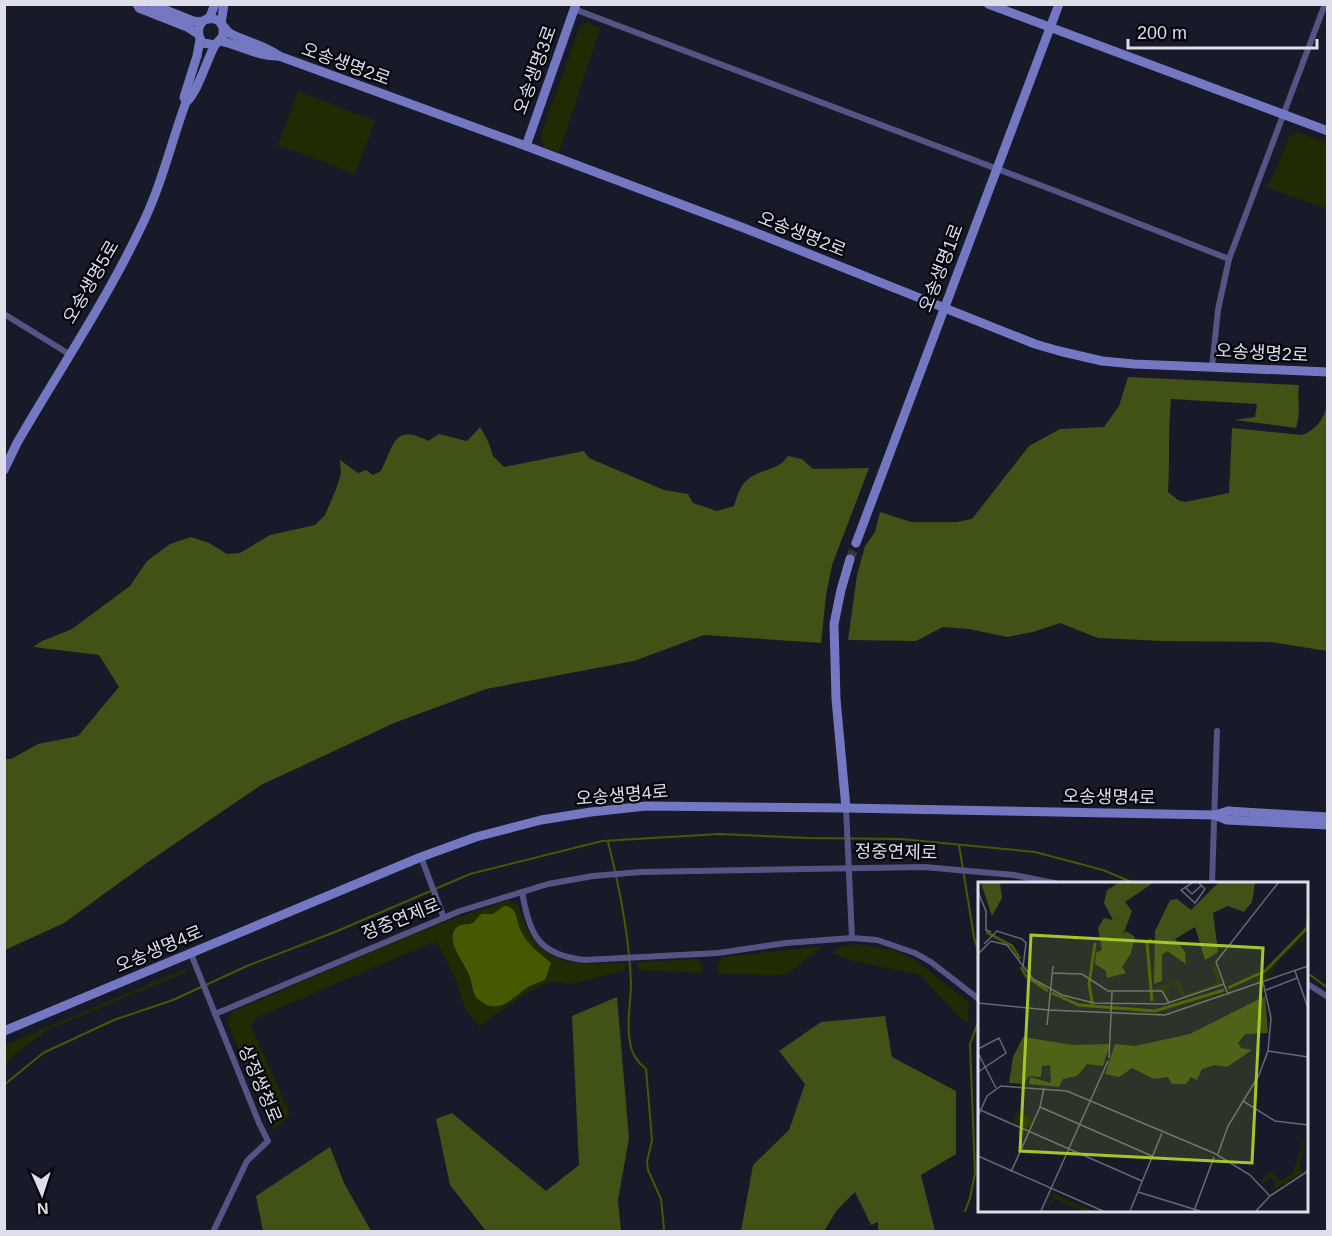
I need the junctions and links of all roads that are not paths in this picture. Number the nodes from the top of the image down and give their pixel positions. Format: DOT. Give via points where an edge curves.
graph roads {
  1 [pos="137,4"];
  2 [pos="151,4"];
  3 [pos="215,4"];
  4 [pos="224,4"];
  5 [pos="988,4"];
  6 [pos="1059,4"];
  7 [pos="1325,4"];
  8 [pos="575,7"];
  9 [pos="206,21"];
  10 [pos="222,26"];
  11 [pos="1050,29"];
  12 [pos="199,37"];
  13 [pos="217,43"];
  14 [pos="279,57"];
  15 [pos="186,102"];
  16 [pos="1283,114"];
  17 [pos="1328,131"];
  18 [pos="526,146"];
  19 [pos="996,169"];
  20 [pos="1229,259"];
  21 [pos="944,309"];
  22 [pos="4,314"];
  23 [pos="69,354"];
  24 [pos="1212,367"];
  25 [pos="1328,372"];
  26 [pos="4,470"];
  27 [pos="856,543"];
  28 [pos="850,559"];
  29 [pos="1217,731"];
  30 [pos="846,808"];
  31 [pos="1215,815"];
  32 [pos="1328,817"];
  33 [pos="1328,825"];
  34 [pos="422,860"];
  35 [pos="848,864"];
  36 [pos="1047,882"];
  37 [pos="1212,882"];
  38 [pos="522,892"];
  39 [pos="443,915"];
  40 [pos="852,938"];
  41 [pos="191,954"];
  42 [pos="1308,984"];
  43 [pos="1328,997"];
  44 [pos="978,998"];
  45 [pos="215,1014"];
  46 [pos="4,1032"];
  47 [pos="213,1232"];
  1 -- 12 [label="street" via="188,27"];
  2 -- 9 [label="street" via="193,21"];
  3 -- 9 [label="street"];
  4 -- 10 [label="street"];
  5 -- 11 [label="street"];
  6 -- 11 [label="street, 오송생명1로"];
  7 -- 16 [label="street"];
  8 -- 18 [label="street, 오송생명3로"];
  8 -- 19 [label="street"];
  9 -- 10 [label="street" via="218,21"];
  9 -- 12 [label="street" via="199,27"];
  10 -- 13 [label="street" via="223,36"];
  10 -- 14 [label="street, 오송생명2로"];
  11 -- 16 [label="street"];
  11 -- 19 [label="street, 오송생명1로"];
  12 -- 13 [label="street" via="207,45"];
  12 -- 15 [label="street, 오송생명5로" via="184,96"];
  13 -- 14 [label="street, 오송생명2로"];
  13 -- 15 [label="street, 오송생명5로" via="192,98"];
  14 -- 18 [label="street, 오송생명2로"];
  15 -- 23 [label="street, 오송생명5로" via="142,226"];
  16 -- 17 [label="street"];
  16 -- 20 [label="street"];
  18 -- 21 [label="street, 오송생명2로"];
  19 -- 20 [label="street"];
  19 -- 21 [label="street, 오송생명1로"];
  20 -- 24 [label="street"];
  21 -- 24 [label="street, 오송생명2로" via="1081,357"];
  21 -- 27 [label="street, 오송생명1로"];
  22 -- 23 [label="street"];
  23 -- 26 [label="street, 오송생명5로"];
  24 -- 25 [label="street, 오송생명2로"];
  28 -- 30 [label="street" via="834,624"];
  29 -- 31 [label="street"];
  30 -- 31 [label="street, 오송생명4로"];
  30 -- 34 [label="street, 오송생명4로" via="646,806 591,812 476,837"];
  30 -- 35 [label="street"];
  31 -- 32 [label="street" via="1228,811"];
  31 -- 33 [label="street" via="1227,820"];
  31 -- 37 [label="street"];
  34 -- 39 [label="street"];
  34 -- 41 [label="street, 오송생명4로"];
  35 -- 36 [label="street, 정중연제로" via="954,868"];
  35 -- 38 [label="street, 정중연제로" via="623,873 548,884"];
  35 -- 40 [label="street"];
  38 -- 39 [label="street, 정중연제로"];
  38 -- 40 [label="street" via="533,932 542,944 565,958 718,953"];
  39 -- 45 [label="street, 정중연제로"];
  40 -- 44 [label="street" via="877,939 915,953"];
  41 -- 45 [label="street, 상정쌍청로"];
  41 -- 46 [label="street, 오송생명4로"];
  42 -- 43 [label="street"];
  45 -- 47 [label="street, 상정쌍청로" via="268,1141 247,1161"];
}
